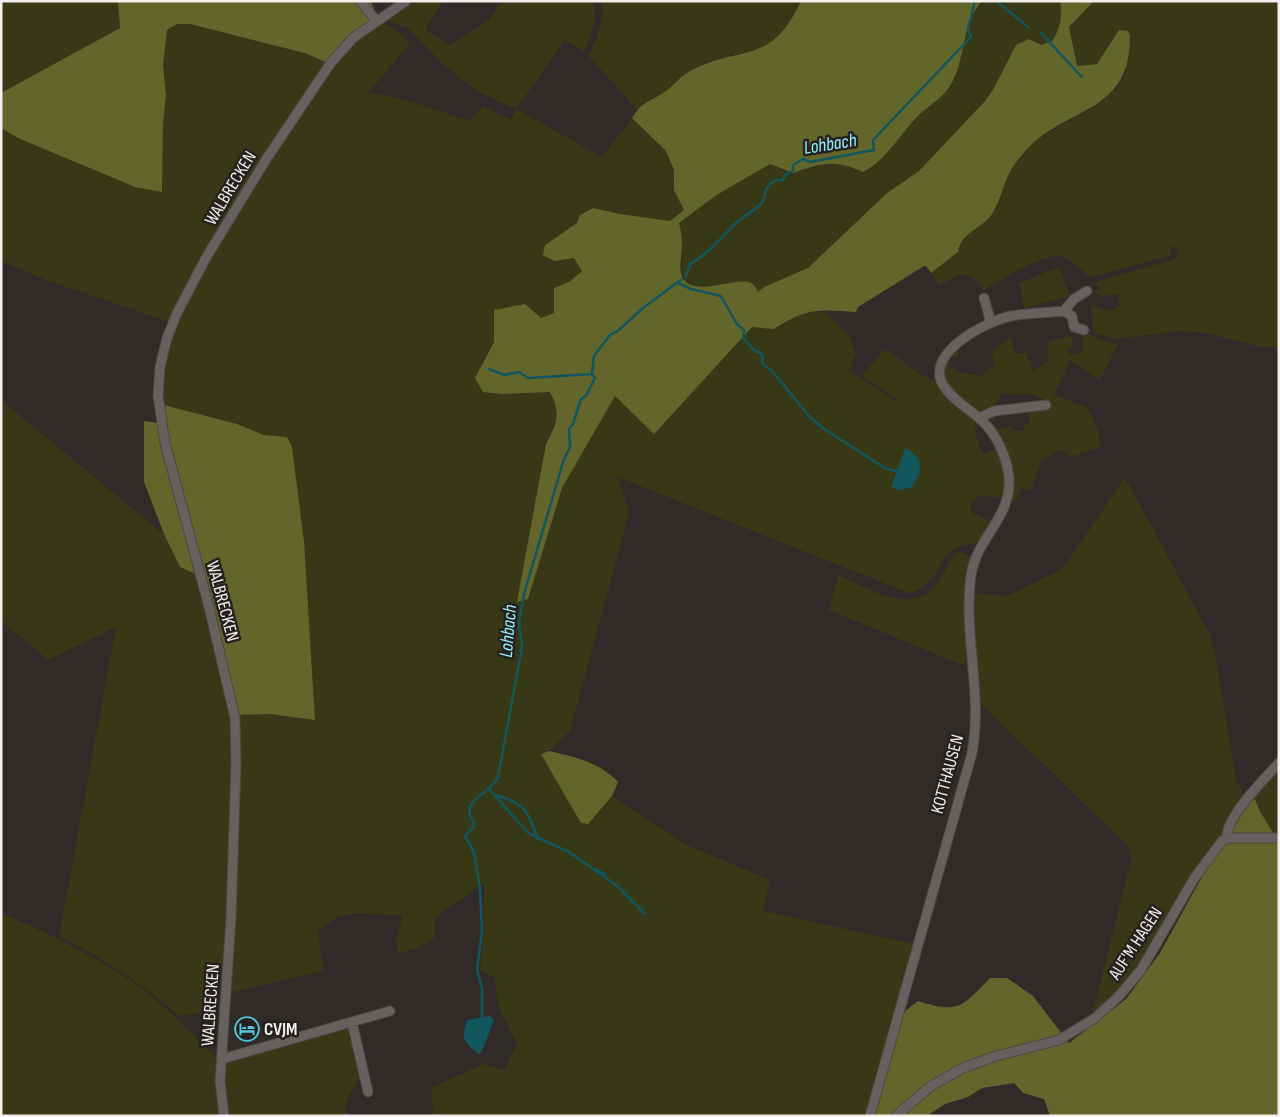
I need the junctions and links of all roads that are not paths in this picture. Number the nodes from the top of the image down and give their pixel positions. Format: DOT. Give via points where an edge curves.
graph roads {
  1 [pos="360,1"];
  2 [pos="406,1"];
  3 [pos="376,20"];
  4 [pos="1087,292"];
  5 [pos="984,298"];
  6 [pos="1064,312"];
  7 [pos="991,323"];
  8 [pos="1084,330"];
  9 [pos="1046,405"];
  10 [pos="979,418"];
  11 [pos="1279,763"];
  12 [pos="1227,838"];
  13 [pos="1279,838"];
  14 [pos="390,1011"];
  15 [pos="352,1022"];
  16 [pos="222,1059"];
  17 [pos="368,1092"];
  18 [pos="224,1116"];
  19 [pos="870,1116"];
  20 [pos="896,1116"];
  1 -- 3 [label="street"];
  2 -- 3 [label="street, WALBRECKEN"];
  3 -- 16 [label="street, WALBRECKEN" via="348,42 330,64 267,158 208,256 172,326 160,367 158,396 165,443 209,607 234,718 233,866"];
  4 -- 6 [label="street"];
  5 -- 7 [label="street"];
  6 -- 7 [label="street, KOTTHAUSEN" via="1014,316"];
  6 -- 8 [label="street" via="1072,316 1074,327"];
  7 -- 10 [label="street, KOTTHAUSEN" via="951,350 939,371 946,389"];
  9 -- 10 [label="street" via="994,411"];
  10 -- 19 [label="street, KOTTHAUSEN" via="990,429 1002,452 1009,485 1004,508 982,542 972,574 970,612 975,738"];
  11 -- 12 [label="street, AUF'M HAGEN" via="1250,795 1231,823"];
  12 -- 13 [label="street"];
  12 -- 20 [label="street, AUF'M HAGEN" via="1195,877 1141,970 1106,1009 1059,1040 963,1068 931,1086"];
  14 -- 15 [label="street, WALBRECKEN"];
  15 -- 16 [label="street, WALBRECKEN"];
  15 -- 17 [label="street"];
  16 -- 18 [label="street" via="220,1086"];
}
